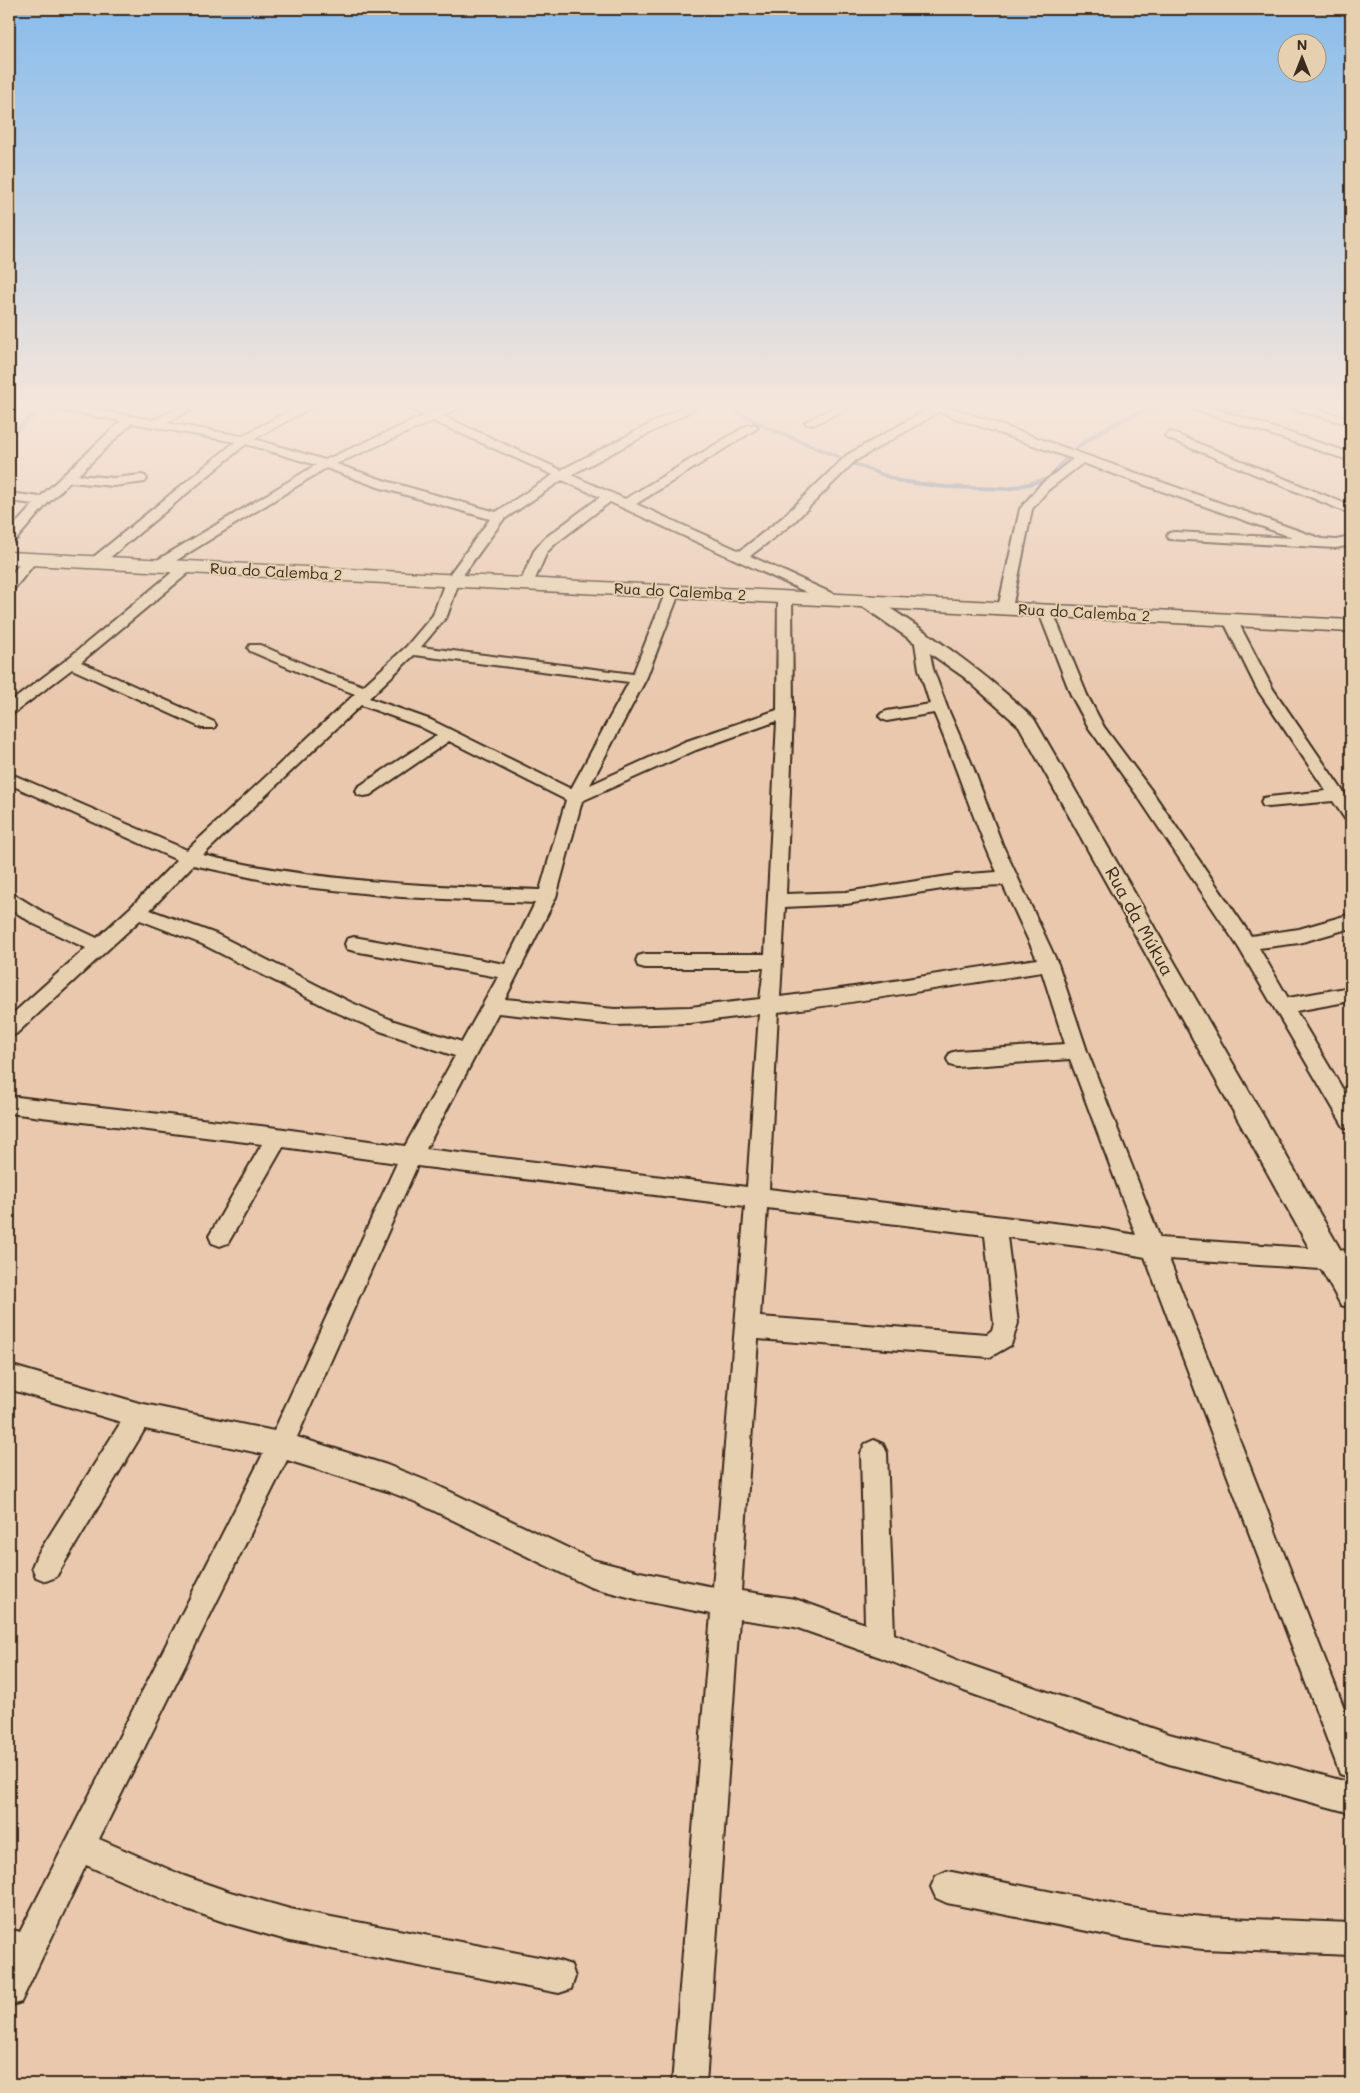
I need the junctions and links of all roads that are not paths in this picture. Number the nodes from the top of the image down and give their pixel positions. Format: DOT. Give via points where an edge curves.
graph roads {
  1 [pos="41,504"];
  2 [pos="167,504"];
  3 [pos="259,504"];
  4 [pos="451,504"];
  5 [pos="518,504"];
  6 [pos="599,504"];
  7 [pos="622,504"];
  8 [pos="805,504"];
  9 [pos="1029,504"];
  10 [pos="1210,504"];
  11 [pos="1336,504"];
  12 [pos="625,505"];
  13 [pos="1351,510"];
  14 [pos="498,517"];
  15 [pos="1174,536"];
  16 [pos="9,539"];
  17 [pos="1351,541"];
  18 [pos="1323,544"];
  19 [pos="741,557"];
  20 [pos="9,558"];
  21 [pos="31,559"];
  22 [pos="96,562"];
  23 [pos="159,565"];
  24 [pos="187,567"];
  25 [pos="453,579"];
  26 [pos="527,583"];
  27 [pos="9,586"];
  28 [pos="673,591"];
  29 [pos="785,597"];
  30 [pos="833,599"];
  31 [pos="867,601"];
  32 [pos="1005,608"];
  33 [pos="1044,610"];
  34 [pos="1230,620"];
  35 [pos="1351,626"];
  36 [pos="921,637"];
  37 [pos="255,648"];
  38 [pos="411,650"];
  39 [pos="71,663"];
  40 [pos="638,679"];
  41 [pos="361,696"];
  42 [pos="939,707"];
  43 [pos="9,710"];
  44 [pos="785,713"];
  45 [pos="887,716"];
  46 [pos="208,725"];
  47 [pos="448,735"];
  48 [pos="9,778"];
  49 [pos="364,791"];
  50 [pos="1337,795"];
  51 [pos="575,798"];
  52 [pos="1269,802"];
  53 [pos="1351,815"];
  54 [pos="188,858"];
  55 [pos="1009,878"];
  56 [pos="547,897"];
  57 [pos="9,900"];
  58 [pos="777,901"];
  59 [pos="137,912"];
  60 [pos="1351,921"];
  61 [pos="354,944"];
  62 [pos="1246,944"];
  63 [pos="98,946"];
  64 [pos="644,961"];
  65 [pos="774,961"];
  66 [pos="1049,964"];
  67 [pos="510,972"];
  68 [pos="1351,994"];
  69 [pos="492,1005"];
  70 [pos="1284,1006"];
  71 [pos="769,1007"];
  72 [pos="12,1022"];
  73 [pos="1077,1051"];
  74 [pos="467,1052"];
  75 [pos="957,1059"];
  76 [pos="9,1104"];
  77 [pos="1351,1121"];
  78 [pos="277,1137"];
  79 [pos="411,1156"];
  80 [pos="757,1198"];
  81 [pos="995,1227"];
  82 [pos="220,1236"];
  83 [pos="1154,1248"];
  84 [pos="1341,1260"];
  85 [pos="1351,1295"];
  86 [pos="748,1326"];
  87 [pos="9,1377"];
  88 [pos="139,1414"];
  89 [pos="282,1445"];
  90 [pos="874,1452"];
  91 [pos="46,1567"];
  92 [pos="725,1603"];
  93 [pos="880,1643"];
  94 [pos="1351,1764"];
  95 [pos="1351,1798"];
  96 [pos="79,1846"];
  97 [pos="947,1887"];
  98 [pos="1351,1939"];
  99 [pos="18,1948"];
  100 [pos="559,1976"];
  101 [pos="9,1990"];
  102 [pos="688,2084"];
  1 -- 16 [label="street"];
  2 -- 22 [label="street"];
  3 -- 23 [label="street"];
  4 -- 14 [label="street"];
  5 -- 14 [label="street"];
  6 -- 26 [label="street" via="550,541 541,551"];
  7 -- 12 [label="street"];
  8 -- 19 [label="street"];
  9 -- 32 [label="street"];
  10 -- 18 [label="street"];
  11 -- 13 [label="street"];
  12 -- 19 [label="street"];
  14 -- 25 [label="street"];
  15 -- 18 [label="street"];
  17 -- 18 [label="street"];
  19 -- 30 [label="street"];
  20 -- 21 [label="main road, Rua do Calemba 2"];
  21 -- 22 [label="main road, Rua do Calemba 2"];
  21 -- 27 [label="street"];
  22 -- 23 [label="main road, Rua do Calemba 2"];
  23 -- 24 [label="main road, Rua do Calemba 2"];
  24 -- 25 [label="main road, Rua do Calemba 2"];
  24 -- 39 [label="street"];
  25 -- 26 [label="main road, Rua do Calemba 2"];
  25 -- 38 [label="street" via="440,616"];
  26 -- 28 [label="main road, Rua do Calemba 2"];
  28 -- 29 [label="main road, Rua do Calemba 2"];
  28 -- 40 [label="street"];
  29 -- 30 [label="main road, Rua do Calemba 2"];
  29 -- 44 [label="street"];
  30 -- 31 [label="main road, Rua do Calemba 2"];
  31 -- 32 [label="main road, Rua do Calemba 2"];
  31 -- 36 [label="street, Rua da Múkua"];
  32 -- 33 [label="main road, Rua do Calemba 2"];
  33 -- 34 [label="main road, Rua do Calemba 2"];
  33 -- 62 [label="street" via="1079,695 1097,728"];
  34 -- 35 [label="main road, Rua do Calemba 2"];
  34 -- 50 [label="street" via="1265,689"];
  36 -- 42 [label="street" via="926,669"];
  36 -- 84 [label="street, Rua da Múkua" via="1005,700 1027,723"];
  37 -- 41 [label="street"];
  38 -- 40 [label="street"];
  38 -- 41 [label="street"];
  39 -- 43 [label="street"];
  39 -- 46 [label="street"];
  40 -- 51 [label="street"];
  41 -- 47 [label="street"];
  41 -- 54 [label="street"];
  42 -- 45 [label="street"];
  42 -- 55 [label="street"];
  44 -- 51 [label="street" via="690,746"];
  44 -- 58 [label="street"];
  47 -- 49 [label="street"];
  47 -- 51 [label="street"];
  48 -- 54 [label="street"];
  50 -- 52 [label="street"];
  50 -- 53 [label="street"];
  51 -- 56 [label="street"];
  54 -- 56 [label="street" via="286,879 401,891"];
  54 -- 59 [label="street"];
  55 -- 58 [label="street" via="955,881 846,898"];
  55 -- 66 [label="street"];
  56 -- 67 [label="street"];
  57 -- 63 [label="street" via="40,920"];
  58 -- 65 [label="street"];
  59 -- 63 [label="street"];
  59 -- 74 [label="street" via="209,939 387,1026"];
  60 -- 62 [label="street" via="1299,936"];
  61 -- 67 [label="street"];
  62 -- 70 [label="street"];
  63 -- 72 [label="street"];
  64 -- 65 [label="street"];
  65 -- 71 [label="street"];
  66 -- 71 [label="street"];
  66 -- 73 [label="street"];
  67 -- 69 [label="street"];
  68 -- 70 [label="street"];
  69 -- 71 [label="street" via="615,1017 662,1017"];
  69 -- 74 [label="street"];
  70 -- 77 [label="street"];
  71 -- 80 [label="street"];
  73 -- 75 [label="street"];
  73 -- 83 [label="street"];
  74 -- 79 [label="street"];
  76 -- 78 [label="street"];
  78 -- 79 [label="street"];
  78 -- 82 [label="street"];
  79 -- 80 [label="street"];
  79 -- 89 [label="street"];
  80 -- 81 [label="street"];
  80 -- 86 [label="street"];
  81 -- 83 [label="street"];
  81 -- 86 [label="street" via="1006,1323 1003,1337 990,1346"];
  83 -- 84 [label="street"];
  83 -- 94 [label="street"];
  84 -- 85 [label="street, Rua da Múkua"];
  86 -- 92 [label="street"];
  87 -- 88 [label="street"];
  88 -- 89 [label="street"];
  88 -- 91 [label="street"];
  89 -- 92 [label="street" via="423,1492 590,1573"];
  89 -- 96 [label="street"];
  90 -- 93 [label="street"];
  92 -- 93 [label="street" via="795,1613"];
  92 -- 102 [label="street"];
  93 -- 95 [label="street" via="1169,1749"];
  96 -- 99 [label="street"];
  96 -- 100 [label="street" via="181,1890 290,1925"];
  97 -- 98 [label="street" via="1147,1927 1203,1934"];
  99 -- 101 [label="street"];
}
